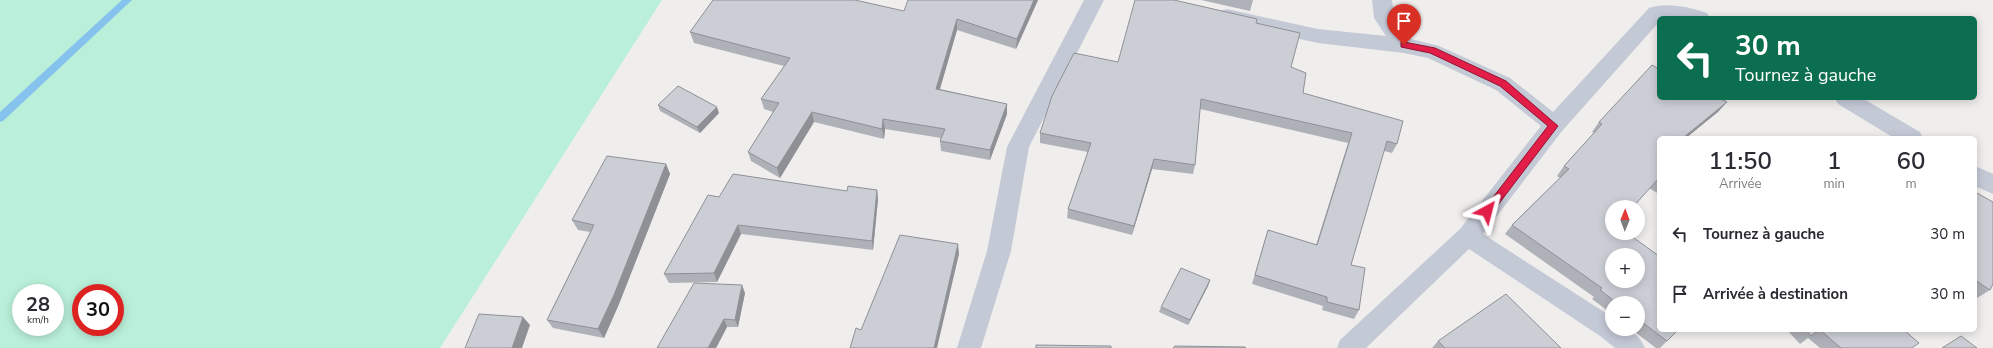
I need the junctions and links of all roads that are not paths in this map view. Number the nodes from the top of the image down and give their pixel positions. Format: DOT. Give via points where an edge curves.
graph roads {
  1 [pos="1094,0"];
  2 [pos="1382,0"];
  3 [pos="1206,11"];
  4 [pos="1688,16"];
  5 [pos="1404,45"];
  6 [pos="1848,100"];
  7 [pos="1554,126"];
  8 [pos="1909,136"];
  9 [pos="1977,176"];
  10 [pos="1993,185"];
  11 [pos="1468,236"];
  12 [pos="969,348"];
  13 [pos="1349,348"];
  14 [pos="1634,348"];
  1 -- 12 [label="street" via="1018,147 999,251"];
  2 -- 5 [label="street" via="1384,18"];
  3 -- 5 [label="street" via="1318,36"];
  4 -- 7 [label="street" via="1656,13"];
  5 -- 7 [label="street" via="1432,51 1503,84"];
  6 -- 8 [label="street"];
  7 -- 11 [label="street"];
  9 -- 10 [label="street"];
  11 -- 13 [label="street"];
  11 -- 14 [label="street" via="1609,328"];
}
